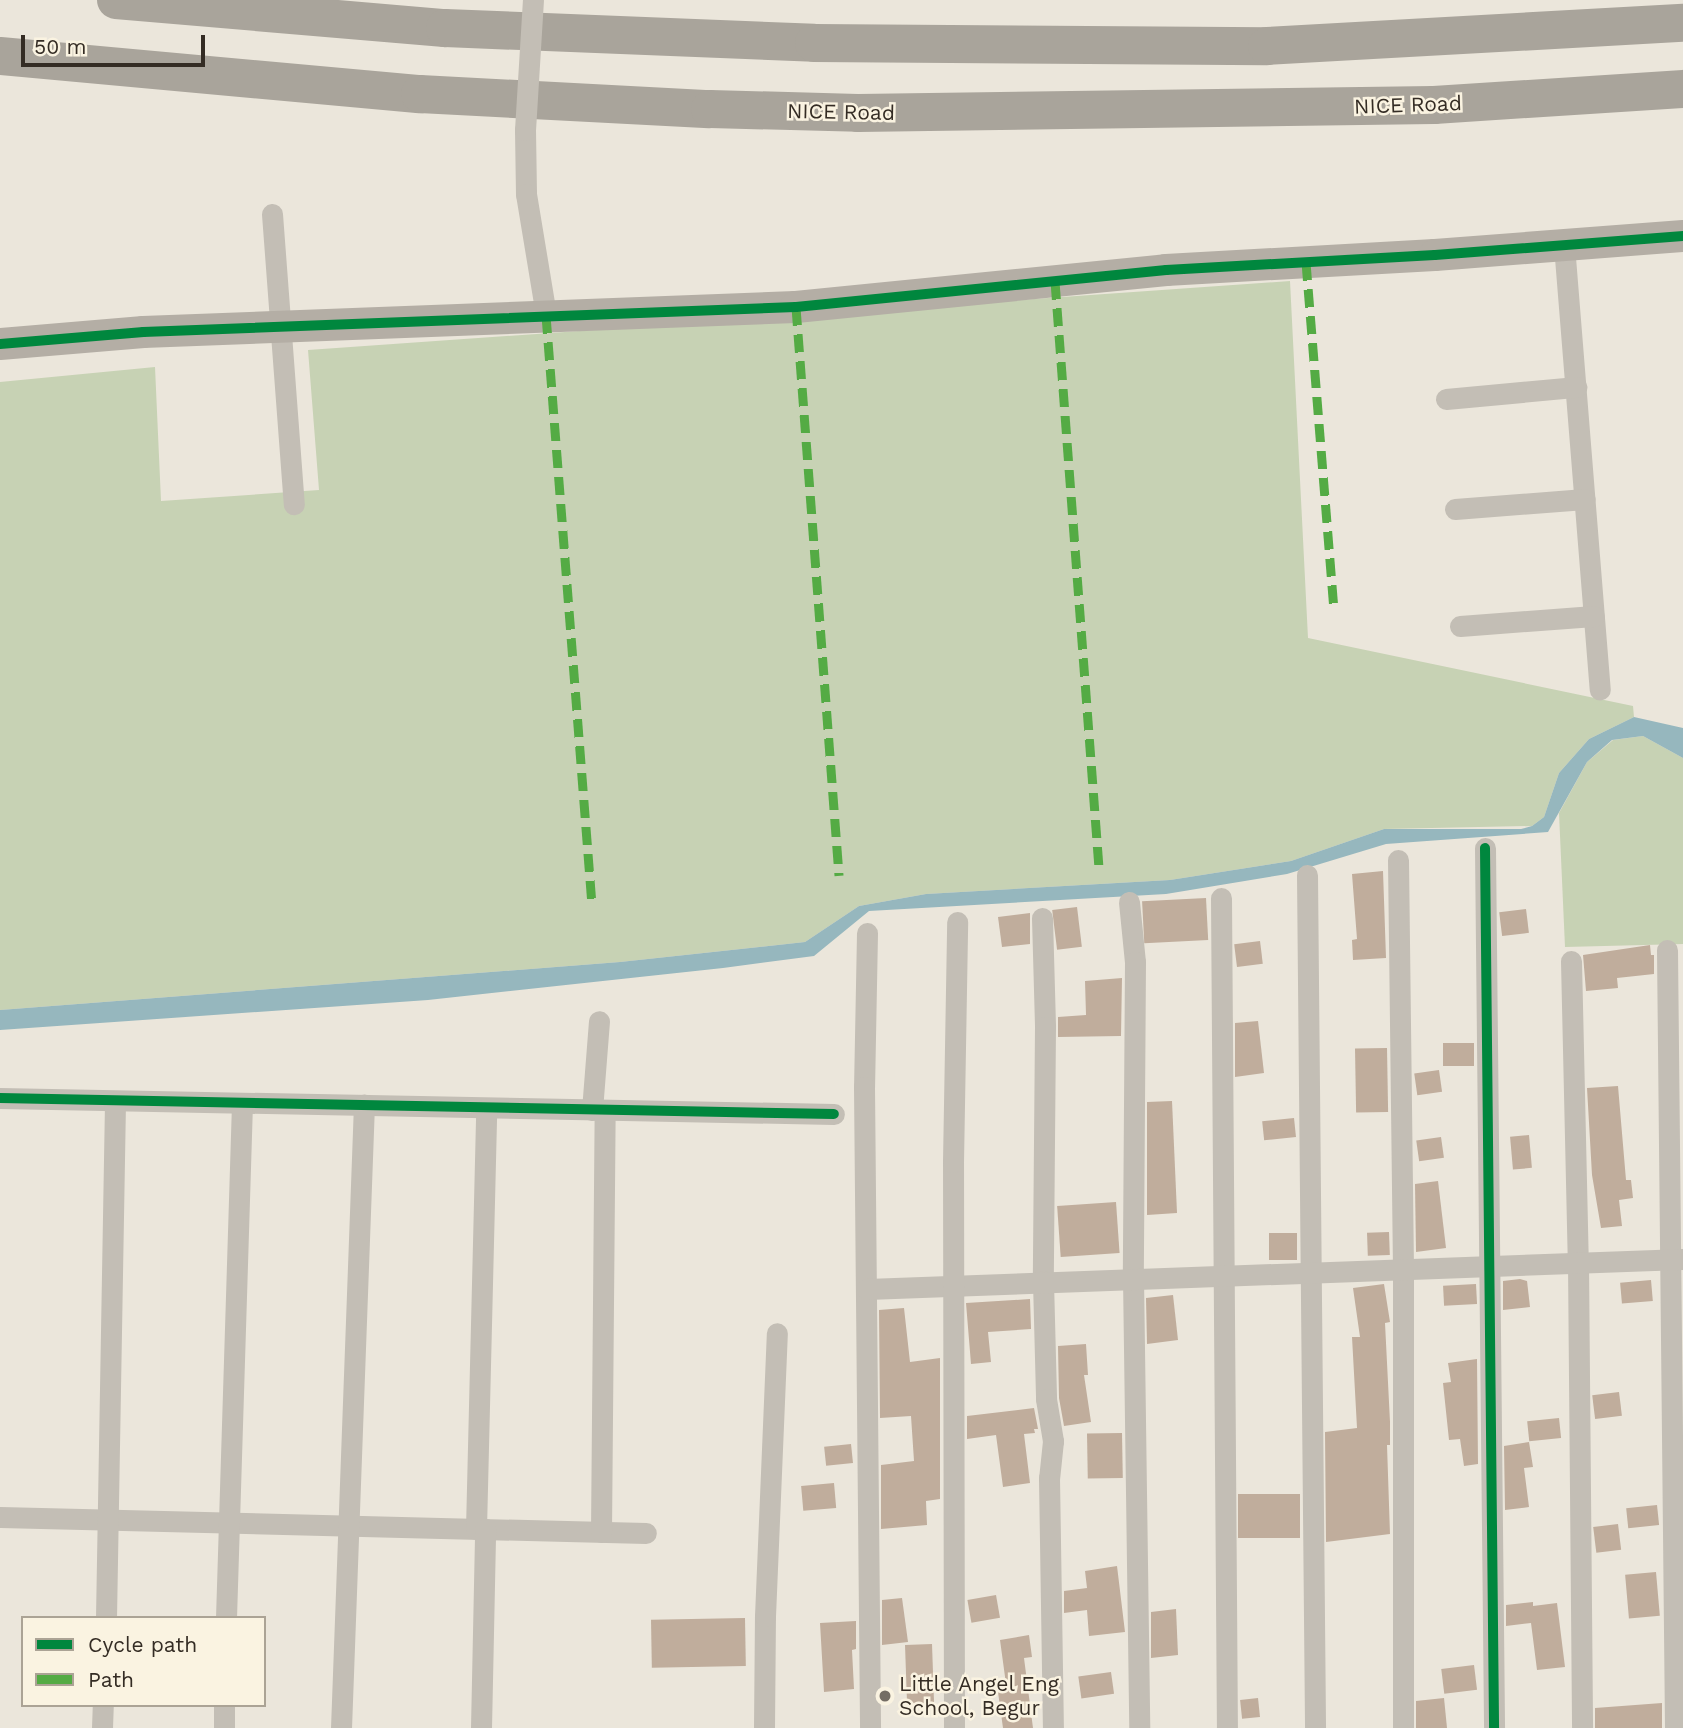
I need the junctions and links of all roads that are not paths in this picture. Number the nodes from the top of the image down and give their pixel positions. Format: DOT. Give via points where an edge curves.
graph roads {
  1 [pos="116,0"];
  2 [pos="533,0"];
  3 [pos="1683,23"];
  4 [pos="0,55"];
  5 [pos="1683,89"];
  6 [pos="272,214"];
  7 [pos="1683,236"];
  8 [pos="1564,245"];
  9 [pos="546,315"];
  10 [pos="280,326"];
  11 [pos="0,344"];
  12 [pos="1576,387"];
  13 [pos="1446,399"];
  14 [pos="1585,499"];
  15 [pos="294,504"];
  16 [pos="1455,509"];
  17 [pos="1594,616"];
  18 [pos="1460,626"];
  19 [pos="1600,690"];
  20 [pos="1485,848"];
  21 [pos="1398,860"];
  22 [pos="1307,875"];
  23 [pos="1221,898"];
  24 [pos="1129,902"];
  25 [pos="1042,918"];
  26 [pos="957,922"];
  27 [pos="867,933"];
  28 [pos="1667,950"];
  29 [pos="1571,961"];
  30 [pos="599,1021"];
  31 [pos="0,1098"];
  32 [pos="115,1101"];
  33 [pos="242,1103"];
  34 [pos="364,1104"];
  35 [pos="485,1108"];
  36 [pos="598,1110"];
  37 [pos="834,1114"];
  38 [pos="1677,1259"];
  39 [pos="1578,1262"];
  40 [pos="1490,1265"];
  41 [pos="1404,1269"];
  42 [pos="1312,1273"];
  43 [pos="1226,1277"];
  44 [pos="1133,1278"];
  45 [pos="1043,1281"];
  46 [pos="954,1285"];
  47 [pos="867,1289"];
  48 [pos="777,1333"];
  49 [pos="0,1517"];
  50 [pos="109,1520"];
  51 [pos="228,1523"];
  52 [pos="351,1525"];
  53 [pos="481,1529"];
  54 [pos="601,1532"];
  55 [pos="646,1533"];
  56 [pos="106,1616"];
  57 [pos="226,1616"];
  58 [pos="103,1707"];
  59 [pos="224,1707"];
  60 [pos="102,1728"];
  61 [pos="223,1728"];
  62 [pos="341,1728"];
  63 [pos="481,1728"];
  64 [pos="764,1728"];
  65 [pos="870,1728"];
  66 [pos="954,1728"];
  67 [pos="1053,1728"];
  68 [pos="1139,1728"];
  69 [pos="1227,1728"];
  70 [pos="1315,1728"];
  71 [pos="1403,1728"];
  72 [pos="1494,1728"];
  73 [pos="1582,1728"];
  74 [pos="1675,1728"];
  1 -- 3 [label="highway" via="445,28 814,43 1267,46"];
  2 -- 9 [label="street, bridge" via="526,194"];
  4 -- 5 [label="highway, NICE Road" via="420,94 858,113 1434,104"];
  6 -- 10 [label="street"];
  7 -- 8 [label="street"];
  8 -- 9 [label="street" via="1166,270 796,307"];
  8 -- 12 [label="street"];
  9 -- 10 [label="street"];
  10 -- 11 [label="street"];
  10 -- 15 [label="street"];
  12 -- 13 [label="street"];
  12 -- 14 [label="street"];
  14 -- 16 [label="street"];
  14 -- 17 [label="street"];
  17 -- 18 [label="street"];
  17 -- 19 [label="street"];
  20 -- 40 [label="street"];
  21 -- 41 [label="street"];
  22 -- 42 [label="street"];
  23 -- 43 [label="street"];
  24 -- 44 [label="street" via="1135,962"];
  25 -- 45 [label="street"];
  26 -- 46 [label="street"];
  27 -- 47 [label="street"];
  28 -- 38 [label="street"];
  29 -- 39 [label="street"];
  30 -- 36 [label="street"];
  31 -- 32 [label="street"];
  32 -- 33 [label="street"];
  32 -- 50 [label="street"];
  33 -- 34 [label="street"];
  33 -- 51 [label="street"];
  34 -- 35 [label="street"];
  34 -- 52 [label="street"];
  35 -- 36 [label="street"];
  35 -- 53 [label="street"];
  36 -- 37 [label="street"];
  36 -- 54 [label="street"];
  38 -- 39 [label="street"];
  38 -- 74 [label="street"];
  39 -- 40 [label="street"];
  39 -- 73 [label="street"];
  40 -- 41 [label="street"];
  40 -- 72 [label="street"];
  41 -- 42 [label="street"];
  41 -- 71 [label="street"];
  42 -- 43 [label="street"];
  42 -- 70 [label="street"];
  43 -- 44 [label="street"];
  43 -- 69 [label="street"];
  44 -- 45 [label="street"];
  44 -- 68 [label="street"];
  45 -- 46 [label="street"];
  45 -- 67 [label="street" via="1046,1399 1053,1441 1049,1478"];
  46 -- 47 [label="street"];
  46 -- 66 [label="street"];
  47 -- 65 [label="street"];
  48 -- 64 [label="street"];
  49 -- 50 [label="street"];
  50 -- 51 [label="street"];
  50 -- 56 [label="street"];
  51 -- 52 [label="street"];
  51 -- 57 [label="street"];
  52 -- 53 [label="street"];
  52 -- 62 [label="street"];
  53 -- 54 [label="street"];
  53 -- 63 [label="street"];
  54 -- 55 [label="street"];
  58 -- 60 [label="street"];
  59 -- 61 [label="street"];
}
